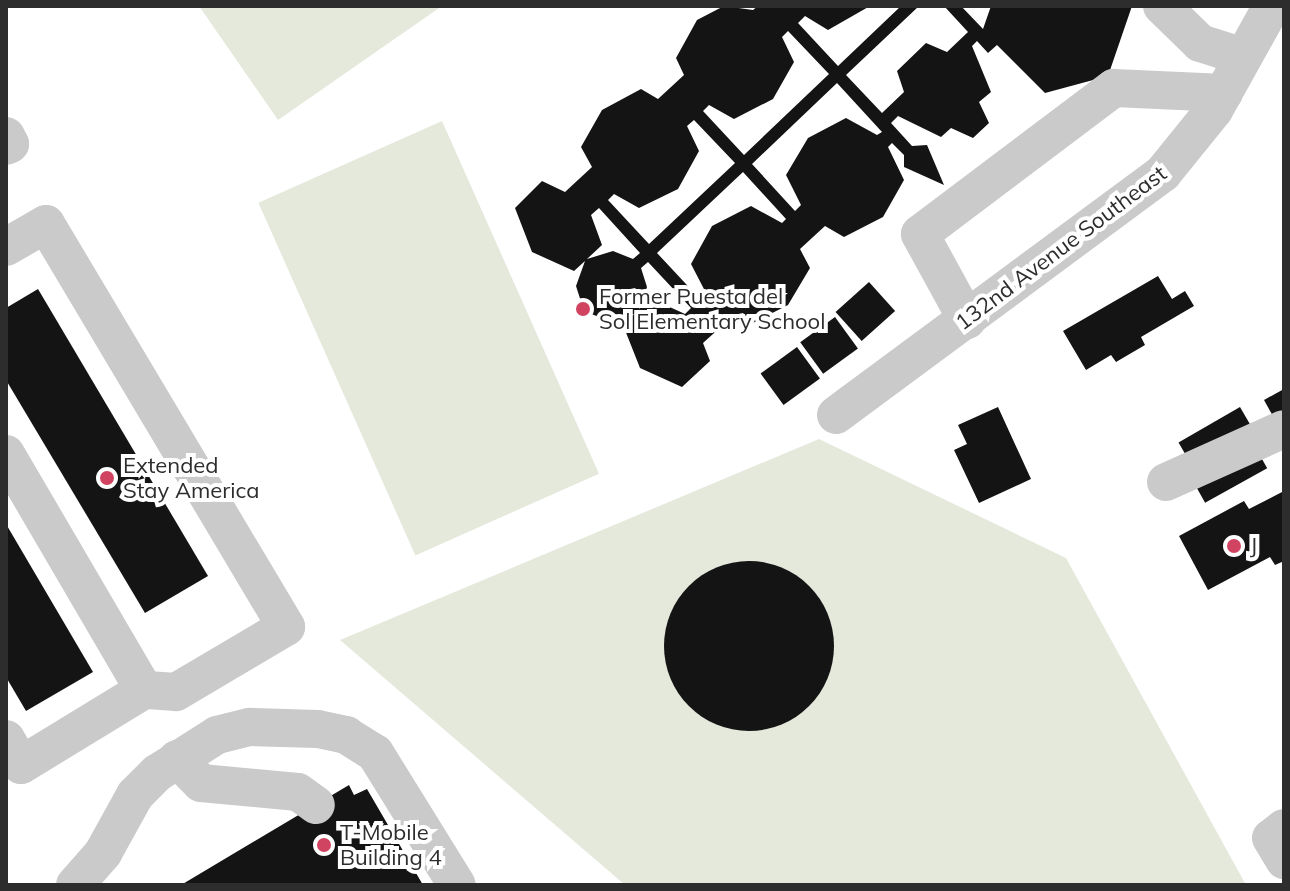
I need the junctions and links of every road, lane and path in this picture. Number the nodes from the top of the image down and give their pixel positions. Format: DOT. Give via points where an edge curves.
graph roads {
  1 [pos="1162,6"];
  2 [pos="1272,6"];
  3 [pos="1241,56"];
  4 [pos="1224,93"];
  5 [pos="6,136"];
  6 [pos="6,146"];
  7 [pos="6,247"];
  8 [pos="967,320"];
  9 [pos="836,415"];
  10 [pos="1284,429"];
  11 [pos="6,454"];
  12 [pos="1166,482"];
  13 [pos="160,691"];
  14 [pos="6,739"];
  15 [pos="186,753"];
  16 [pos="316,805"];
  17 [pos="75,885"];
  18 [pos="457,885"];
  1 -- 3 [label="street" via="1200,43"];
  2 -- 3 [label="street, 132nd Avenue Southeast"];
  3 -- 4 [label="street, 132nd Avenue Southeast"];
  4 -- 8 [label="street, 132nd Avenue Southeast" via="1192,143 1163,173"];
  4 -- 8 [label="street" via="1114,88 920,234"];
  5 -- 6 [label="street"];
  7 -- 13 [label="street" via="46,224 286,627"];
  8 -- 9 [label="street, 132nd Avenue Southeast"];
  10 -- 12 [label="street"];
  11 -- 13 [label="street"];
  13 -- 14 [label="street" via="21,765"];
  13 -- 15 [label="street"];
  15 -- 16 [label="street" via="201,783 298,792"];
  15 -- 17 [label="street" via="135,795 103,853"];
  15 -- 18 [label="street" via="250,727 346,735 375,753 396,781"];
}
